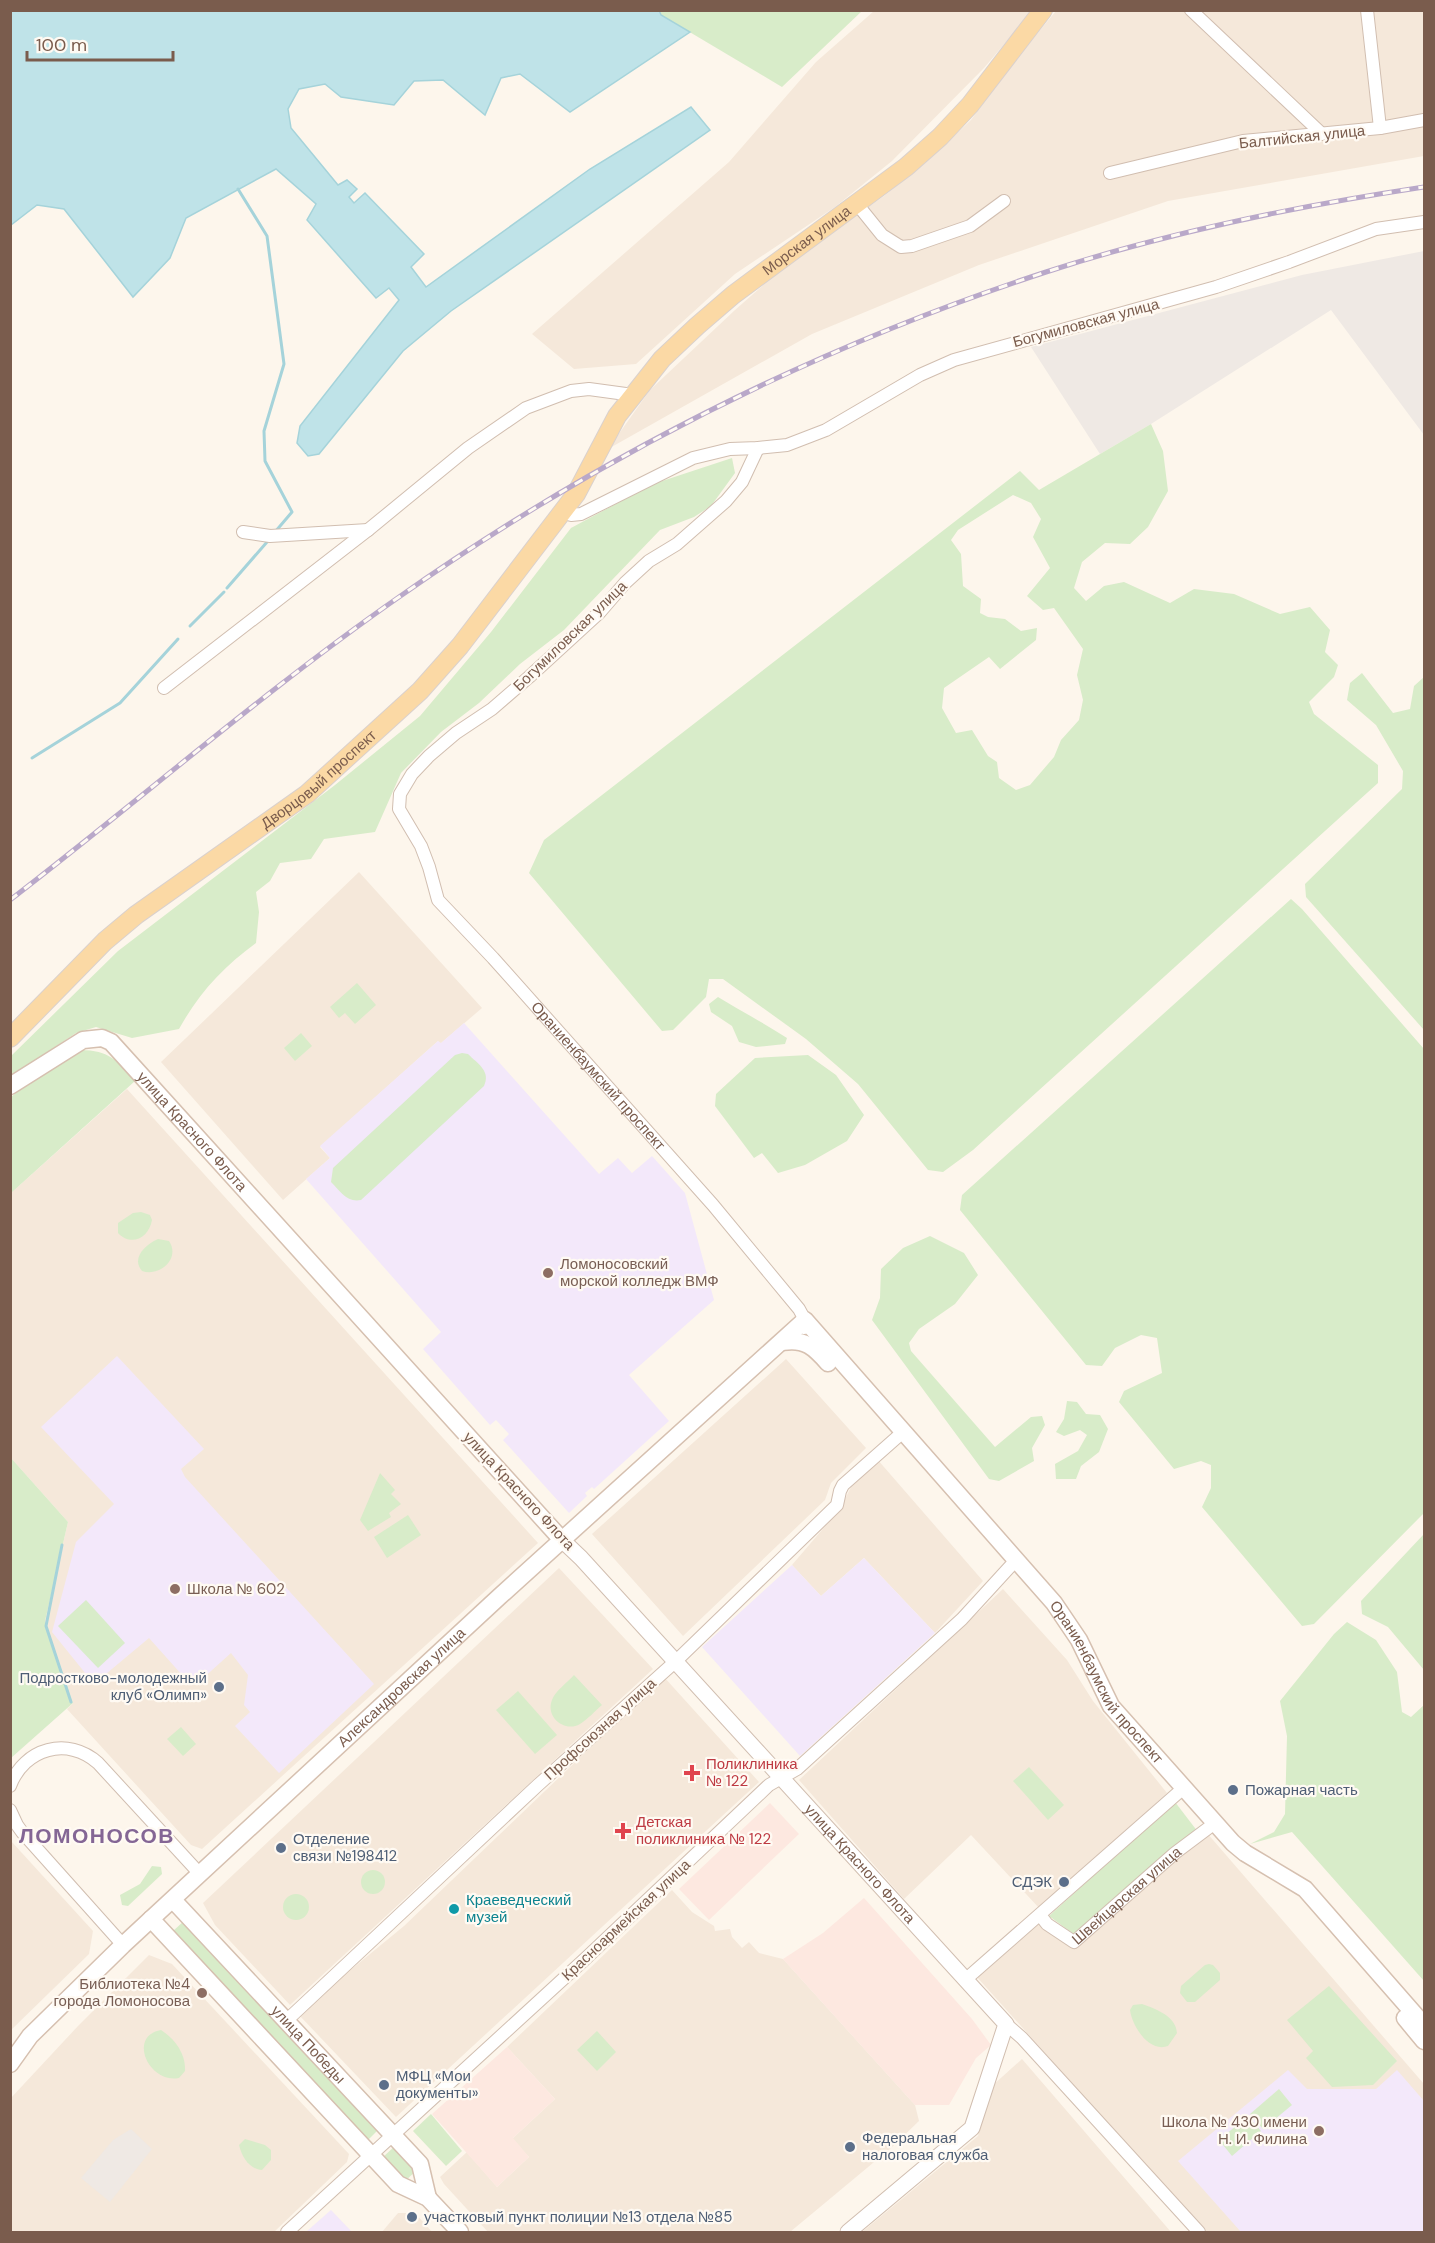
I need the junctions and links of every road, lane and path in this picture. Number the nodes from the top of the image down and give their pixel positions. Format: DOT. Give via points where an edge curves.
graph roads {
  1 [pos="1043,10"];
  2 [pos="1191,10"];
  3 [pos="1367,10"];
  4 [pos="1425,120"];
  5 [pos="1380,128"];
  6 [pos="1322,134"];
  7 [pos="1110,173"];
  8 [pos="1004,201"];
  9 [pos="857,204"];
  10 [pos="1425,222"];
  11 [pos="633,395"];
  12 [pos="758,448"];
  13 [pos="584,478"];
  14 [pos="563,512"];
  15 [pos="368,530"];
  16 [pos="243,532"];
  17 [pos="164,688"];
  18 [pos="409,825"];
  19 [pos="10,1038"];
  20 [pos="10,1086"];
  21 [pos="805,1320"];
  22 [pos="801,1341"];
  23 [pos="783,1342"];
  24 [pos="899,1435"];
  25 [pos="562,1540"];
  26 [pos="1012,1564"];
  27 [pos="676,1661"];
  28 [pos="782,1778"];
  29 [pos="10,1786"];
  30 [pos="1179,1792"];
  31 [pos="10,1810"];
  32 [pos="1212,1825"];
  33 [pos="200,1874"];
  34 [pos="172,1900"];
  35 [pos="1040,1915"];
  36 [pos="151,1919"];
  37 [pos="123,1945"];
  38 [pos="965,1980"];
  39 [pos="286,2021"];
  40 [pos="1006,2024"];
  41 [pos="1425,2025"];
  42 [pos="1425,2041"];
  43 [pos="10,2064"];
  44 [pos="393,2134"];
  45 [pos="370,2155"];
  46 [pos="420,2164"];
  47 [pos="398,2184"];
  48 [pos="428,2198"];
  49 [pos="287,2232"];
  50 [pos="460,2232"];
  51 [pos="848,2232"];
  52 [pos="1199,2232"];
  1 -- 9 [label="main road, Морская улица" via="970,105 940,137"];
  2 -- 6 [label="street"];
  3 -- 5 [label="street"];
  4 -- 5 [label="street, Балтийская улица"];
  5 -- 6 [label="street, Балтийская улица"];
  6 -- 7 [label="street, Балтийская улица" via="1243,141"];
  8 -- 9 [label="street" via="970,226 901,247 882,236"];
  9 -- 11 [label="main road, Морская улица" via="697,326 662,359"];
  10 -- 12 [label="street, Богумиловская улица" via="1376,230 1216,287 954,360 920,375 826,430 787,445"];
  11 -- 13 [label="main road, Морская улица"];
  11 -- 15 [label="street" via="589,389 571,391 526,408 468,448"];
  12 -- 14 [label="street, Богумиловская улица" via="730,448 693,458 581,514"];
  12 -- 18 [label="street, Богумиловская улица" via="742,482 726,501 641,569 529,677 456,733 412,774 400,794 399,809"];
  13 -- 14 [label="main road, Дворцовый проспект"];
  14 -- 19 [label="main road, Дворцовый проспект" via="460,646 420,691 307,794 128,922"];
  15 -- 16 [label="street" via="300,536"];
  15 -- 17 [label="street"];
  18 -- 21 [label="street, Ораниенбаумский проспект" via="429,867 438,900 712,1205"];
  20 -- 25 [label="main road, улица Красного Флота" via="83,1040 102,1038 111,1042"];
  21 -- 22 [label="street"];
  21 -- 23 [label="main road, Александровская улица"];
  21 -- 24 [label="main road, Ораниенбаумский проспект"];
  22 -- 23 [label="main road"];
  22 -- 24 [label="main road, Ораниенбаумский проспект" via="815,1349"];
  23 -- 25 [label="main road, Александровская улица"];
  24 -- 26 [label="main road, Ораниенбаумский проспект"];
  24 -- 27 [label="street, Профсоюзная улица" via="843,1485 837,1505"];
  25 -- 27 [label="street, улица Красного Флота"];
  25 -- 33 [label="main road, Александровская улица"];
  26 -- 28 [label="street, Красноармейская улица" via="962,1619"];
  26 -- 30 [label="main road, Ораниенбаумский проспект" via="1066,1638 1098,1700"];
  26 -- 32 [label="main road, Ораниенбаумский проспект" via="1054,1603 1111,1706"];
  27 -- 28 [label="street, улица Красного Флота"];
  27 -- 39 [label="street, Профсоюзная улица"];
  28 -- 38 [label="street, улица Красного Флота"];
  28 -- 44 [label="street, Красноармейская улица" via="769,1785"];
  29 -- 33 [label="street" via="35,1754 66,1748 86,1754"];
  30 -- 32 [label="main road, Ораниенбаумский проспект"];
  30 -- 35 [label="street"];
  31 -- 37 [label="street" via="22,1832"];
  32 -- 35 [label="street, Швейцарская улица" via="1175,1852 1074,1942"];
  32 -- 41 [label="main road, Ораниенбаумский проспект" via="1245,1853 1305,1889"];
  32 -- 42 [label="main road, Ораниенбаумский проспект" via="1239,1858 1305,1905"];
  33 -- 34 [label="main road, Александровская улица"];
  34 -- 36 [label="main road, Александровская улица"];
  34 -- 39 [label="main road, улица Победы"];
  35 -- 38 [label="street"];
  36 -- 37 [label="main road, Александровская улица"];
  36 -- 45 [label="main road, улица Победы"];
  37 -- 43 [label="main road, Александровская улица" via="47,2018"];
  38 -- 40 [label="street, улица Красного Флота"];
  39 -- 44 [label="main road, улица Победы"];
  40 -- 51 [label="street" via="972,2128"];
  40 -- 52 [label="street"];
  44 -- 45 [label="street, Красноармейская улица"];
  44 -- 46 [label="main road, улица Победы"];
  45 -- 47 [label="main road, улица Победы"];
  45 -- 49 [label="street, Красноармейская улица"];
  46 -- 47 [label="main road" via="414,2182"];
  46 -- 48 [label="main road, улица Победы"];
  47 -- 48 [label="main road, улица Победы"];
  48 -- 50 [label="main road, улица Победы"];
}
